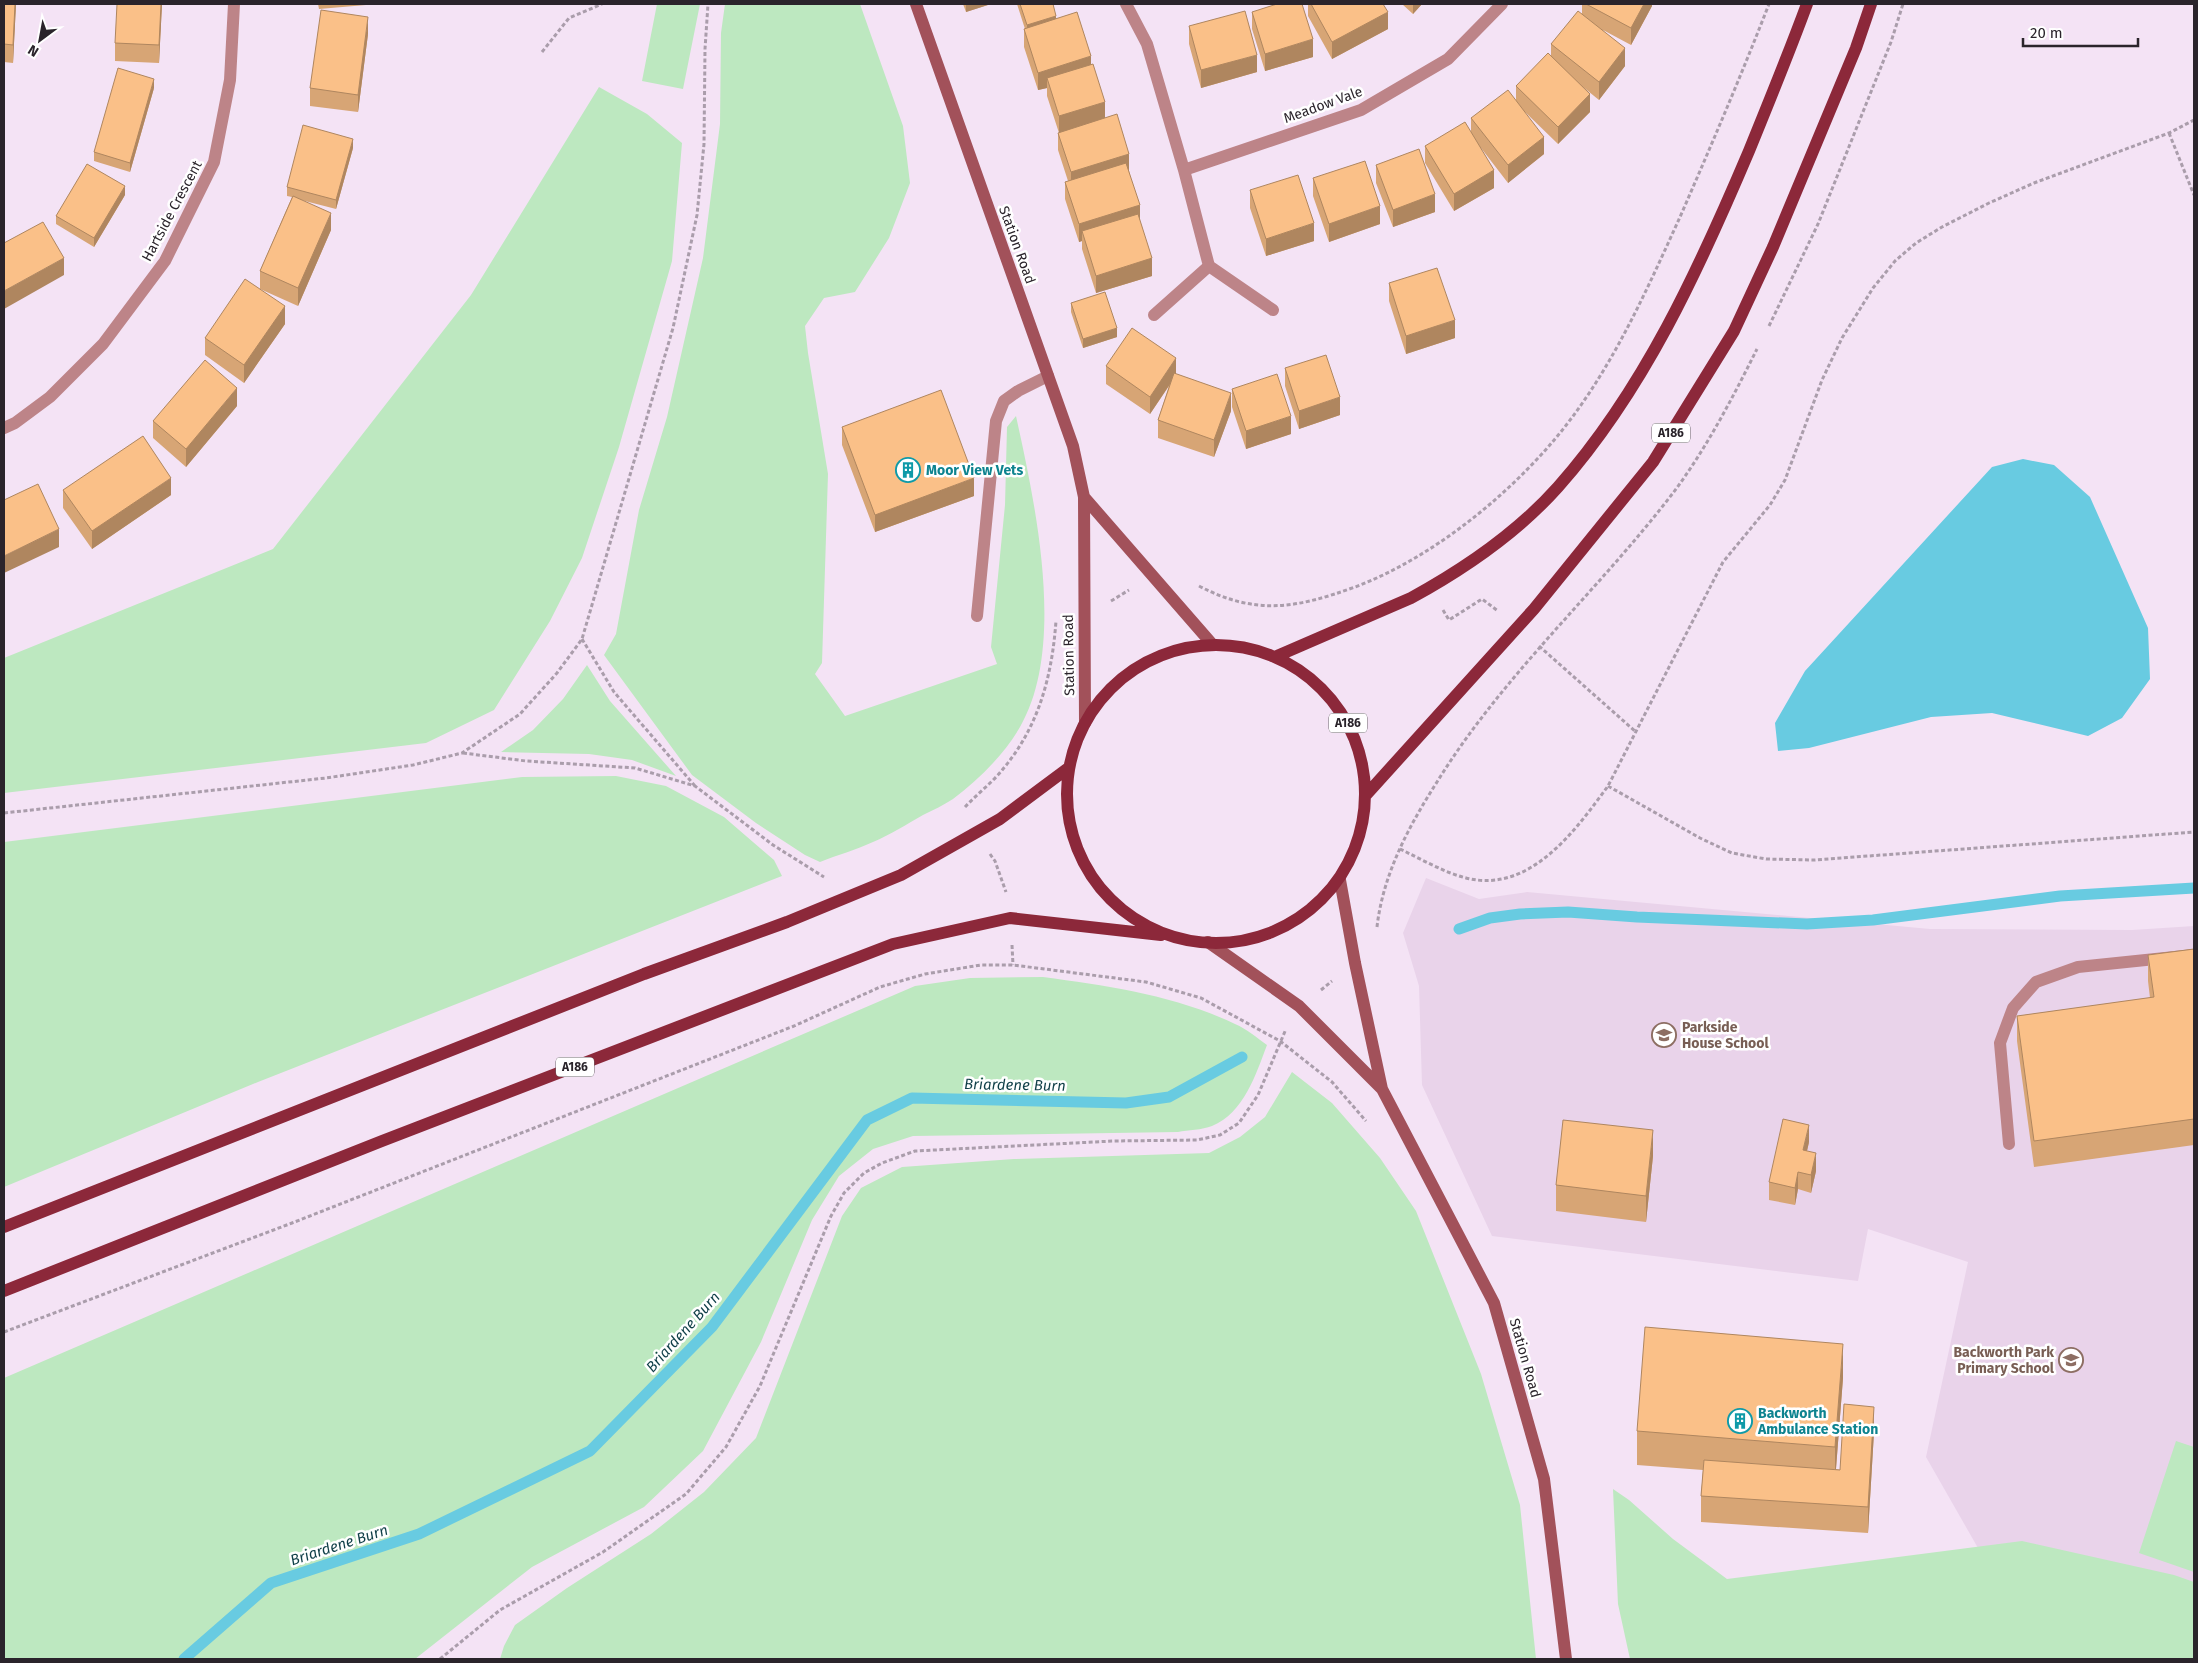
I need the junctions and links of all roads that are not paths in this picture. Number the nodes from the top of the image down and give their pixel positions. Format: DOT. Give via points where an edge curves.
graph roads {
  1 [pos="234,4"];
  2 [pos="916,4"];
  3 [pos="1126,4"];
  4 [pos="1502,4"];
  5 [pos="1807,4"];
  6 [pos="1871,4"];
  7 [pos="1184,170"];
  8 [pos="1209,266"];
  9 [pos="1273,310"];
  10 [pos="1154,315"];
  11 [pos="1048,376"];
  12 [pos="4,428"];
  13 [pos="1084,497"];
  14 [pos="977,616"];
  15 [pos="1212,644"];
  16 [pos="1277,656"];
  17 [pos="1085,723"];
  18 [pos="1067,769"];
  19 [pos="1366,795"];
  20 [pos="1340,880"];
  21 [pos="1161,935"];
  22 [pos="1208,942"];
  23 [pos="2194,954"];
  24 [pos="1382,1090"];
  25 [pos="2009,1144"];
  26 [pos="4,1227"];
  27 [pos="4,1291"];
  28 [pos="1566,1659"];
  1 -- 12 [label="street, Hartside Crescent" via="230,80 214,162 166,261 103,344 50,397 16,423"];
  2 -- 11 [label="main road, Station Road"];
  3 -- 7 [label="street" via="1147,44"];
  4 -- 7 [label="street, Meadow Vale" via="1448,59 1361,110"];
  5 -- 16 [label="main road" via="1716,229 1679,302 1608,423 1557,488 1503,539 1430,588"];
  6 -- 19 [label="main road, A186" via="1856,48 1780,230 1734,331 1653,462 1534,609"];
  7 -- 8 [label="street"];
  8 -- 9 [label="street"];
  8 -- 10 [label="street"];
  11 -- 13 [label="main road, Station Road" via="1073,446"];
  11 -- 14 [label="street" via="1004,401 996,420"];
  13 -- 15 [label="main road, Station Road"];
  13 -- 17 [label="main road, Station Road"];
  15 -- 16 [label="main road, A186" via="1248,648"];
  15 -- 17 [label="main road, A186" via="1164,653 1127,672 1103,695"];
  16 -- 19 [label="main road, A186" via="1302,670 1324,689 1351,727 1363,762"];
  17 -- 18 [label="main road, A186"];
  18 -- 21 [label="main road, A186" via="1071,828 1081,860 1099,890 1122,912"];
  18 -- 26 [label="main road" via="1000,819 900,875"];
  19 -- 20 [label="main road, A186" via="1355,851"];
  20 -- 22 [label="main road, A186" via="1308,913 1267,934 1235,942"];
  20 -- 24 [label="main road"];
  21 -- 22 [label="main road, A186"];
  21 -- 27 [label="main road, A186" via="1010,918 894,944"];
  22 -- 24 [label="main road" via="1299,1006"];
  23 -- 25 [label="street" via="2078,967 2036,982 2013,1008 2000,1043"];
  24 -- 28 [label="main road, Station Road" via="1494,1303 1544,1479"];
}
